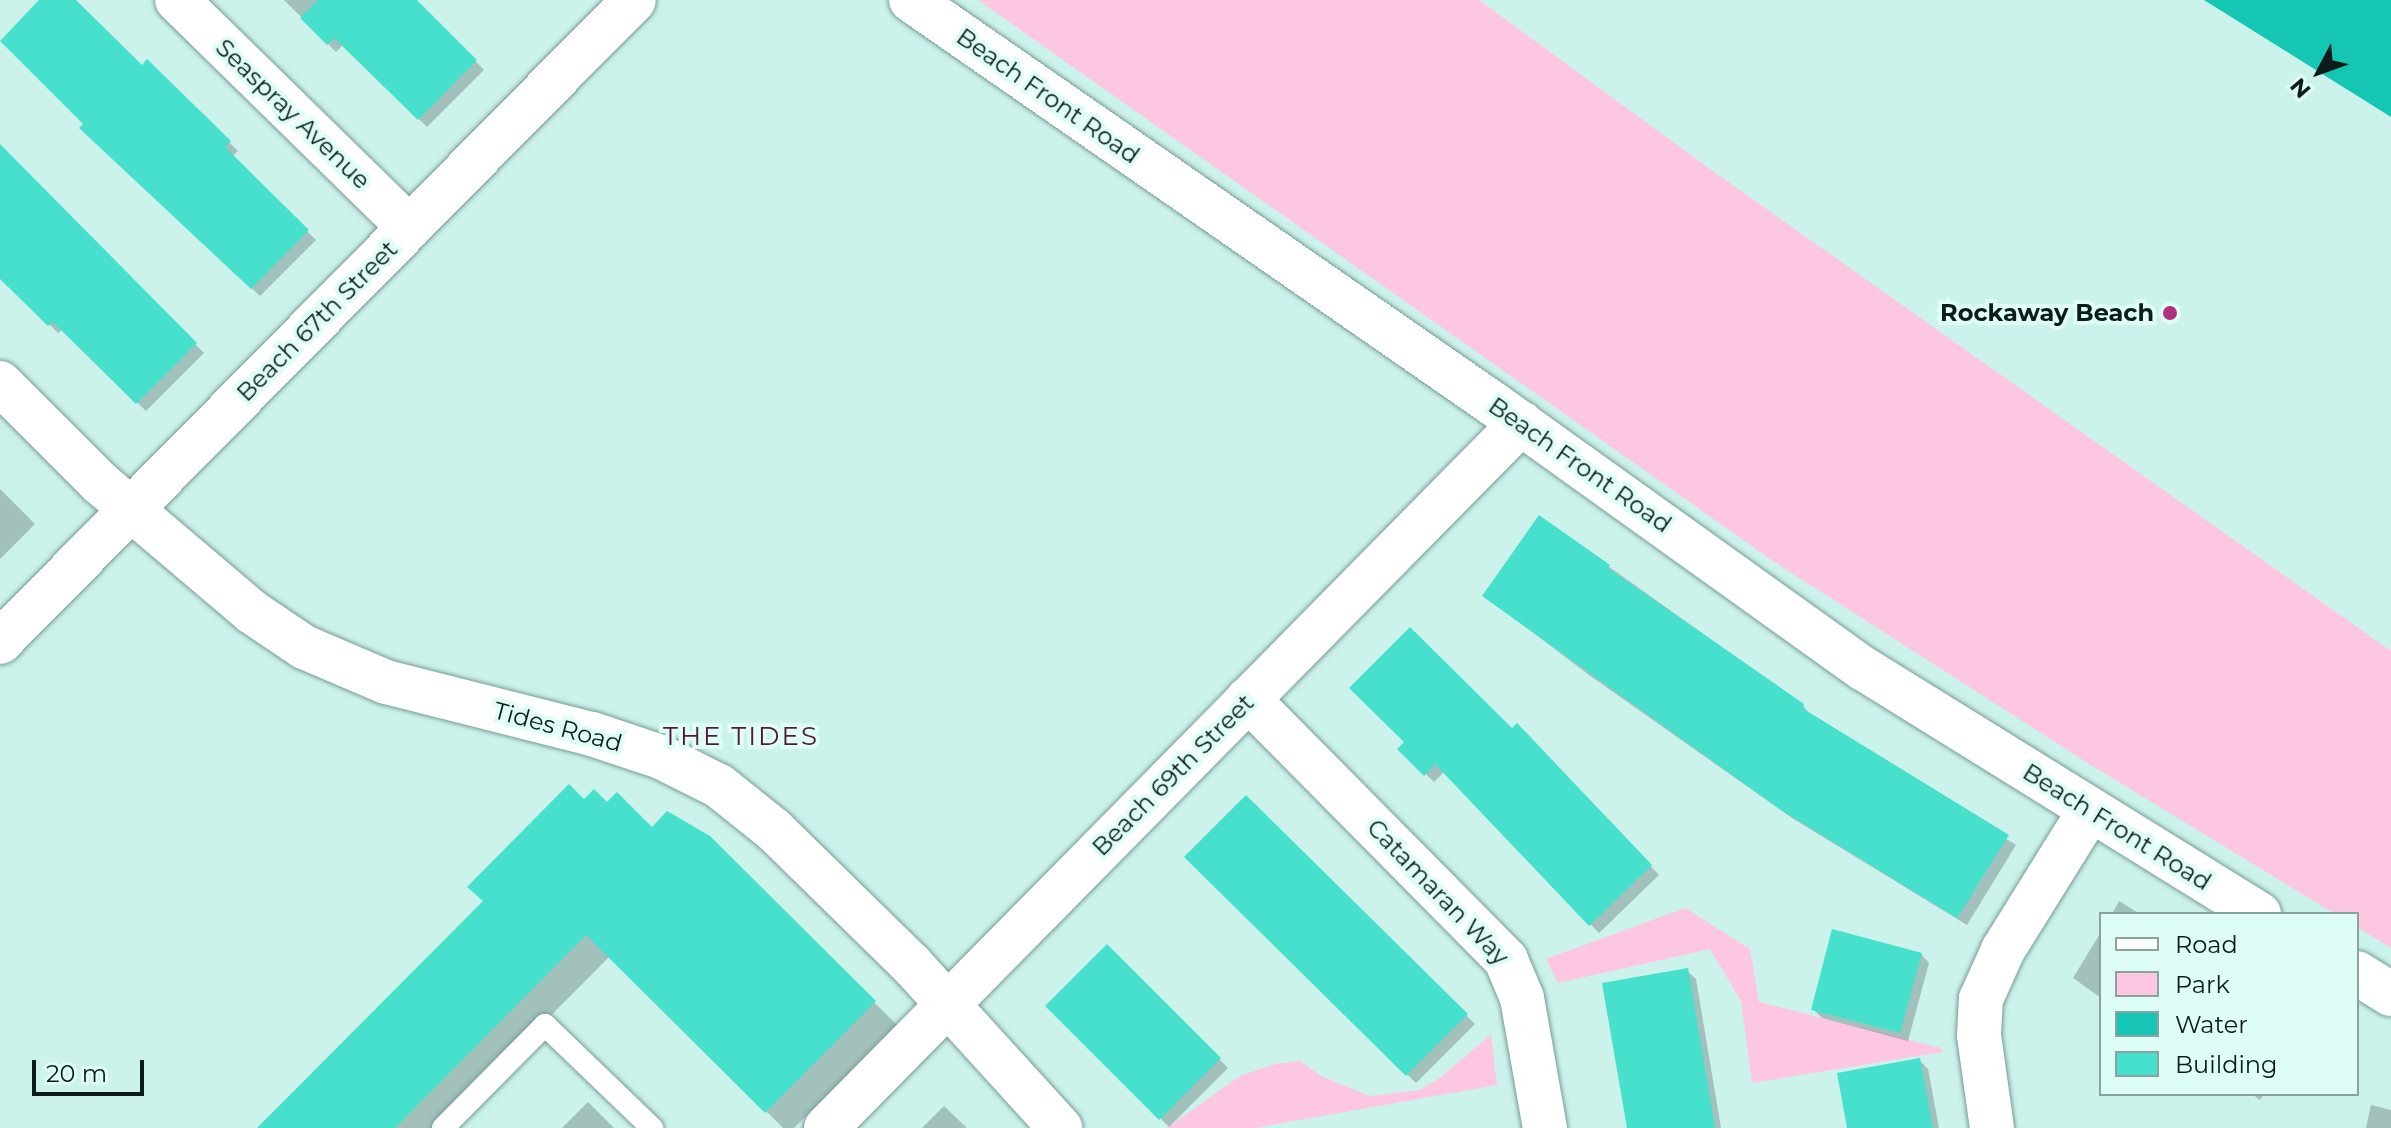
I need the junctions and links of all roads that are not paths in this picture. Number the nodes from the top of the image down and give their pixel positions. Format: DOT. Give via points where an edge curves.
graph roads {
  1 [pos="177,0"];
  2 [pos="634,0"];
  3 [pos="911,0"];
  4 [pos="409,227"];
  5 [pos="0,383"];
  6 [pos="1521,423"];
  7 [pos="131,508"];
  8 [pos="0,642"];
  9 [pos="1248,699"];
  10 [pos="2090,810"];
  11 [pos="2256,912"];
  12 [pos="2359,974"];
  13 [pos="2391,994"];
  14 [pos="948,1004"];
  15 [pos="443,1128"];
  16 [pos="652,1128"];
  17 [pos="826,1128"];
  18 [pos="1060,1128"];
  19 [pos="1545,1128"];
  20 [pos="1992,1128"];
  1 -- 4 [label="street, Seaspray Avenue"];
  2 -- 4 [label="street, Beach 67th Street"];
  3 -- 6 [label="street, Beach Front Road"];
  4 -- 7 [label="street, Beach 67th Street"];
  5 -- 7 [label="street, Tides Road"];
  6 -- 9 [label="street, Beach 69th Street"];
  6 -- 10 [label="street, Beach Front Road" via="1864,669"];
  7 -- 8 [label="street, Beach 67th Street"];
  7 -- 14 [label="street, Tides Road" via="252,612 330,660 386,682 639,749 719,786 792,847"];
  9 -- 14 [label="street, Beach 69th Street"];
  9 -- 19 [label="street, Catamaran Way" via="1506,960 1522,998"];
  10 -- 11 [label="street, Beach Front Road"];
  10 -- 20 [label="street" via="2003,950 1981,999 1979,1035"];
  12 -- 13 [label="street"];
  14 -- 17 [label="street, Beach 69th Street"];
  14 -- 18 [label="street, Tides Road"];
  15 -- 16 [label="lane" via="545,1025"];
}
